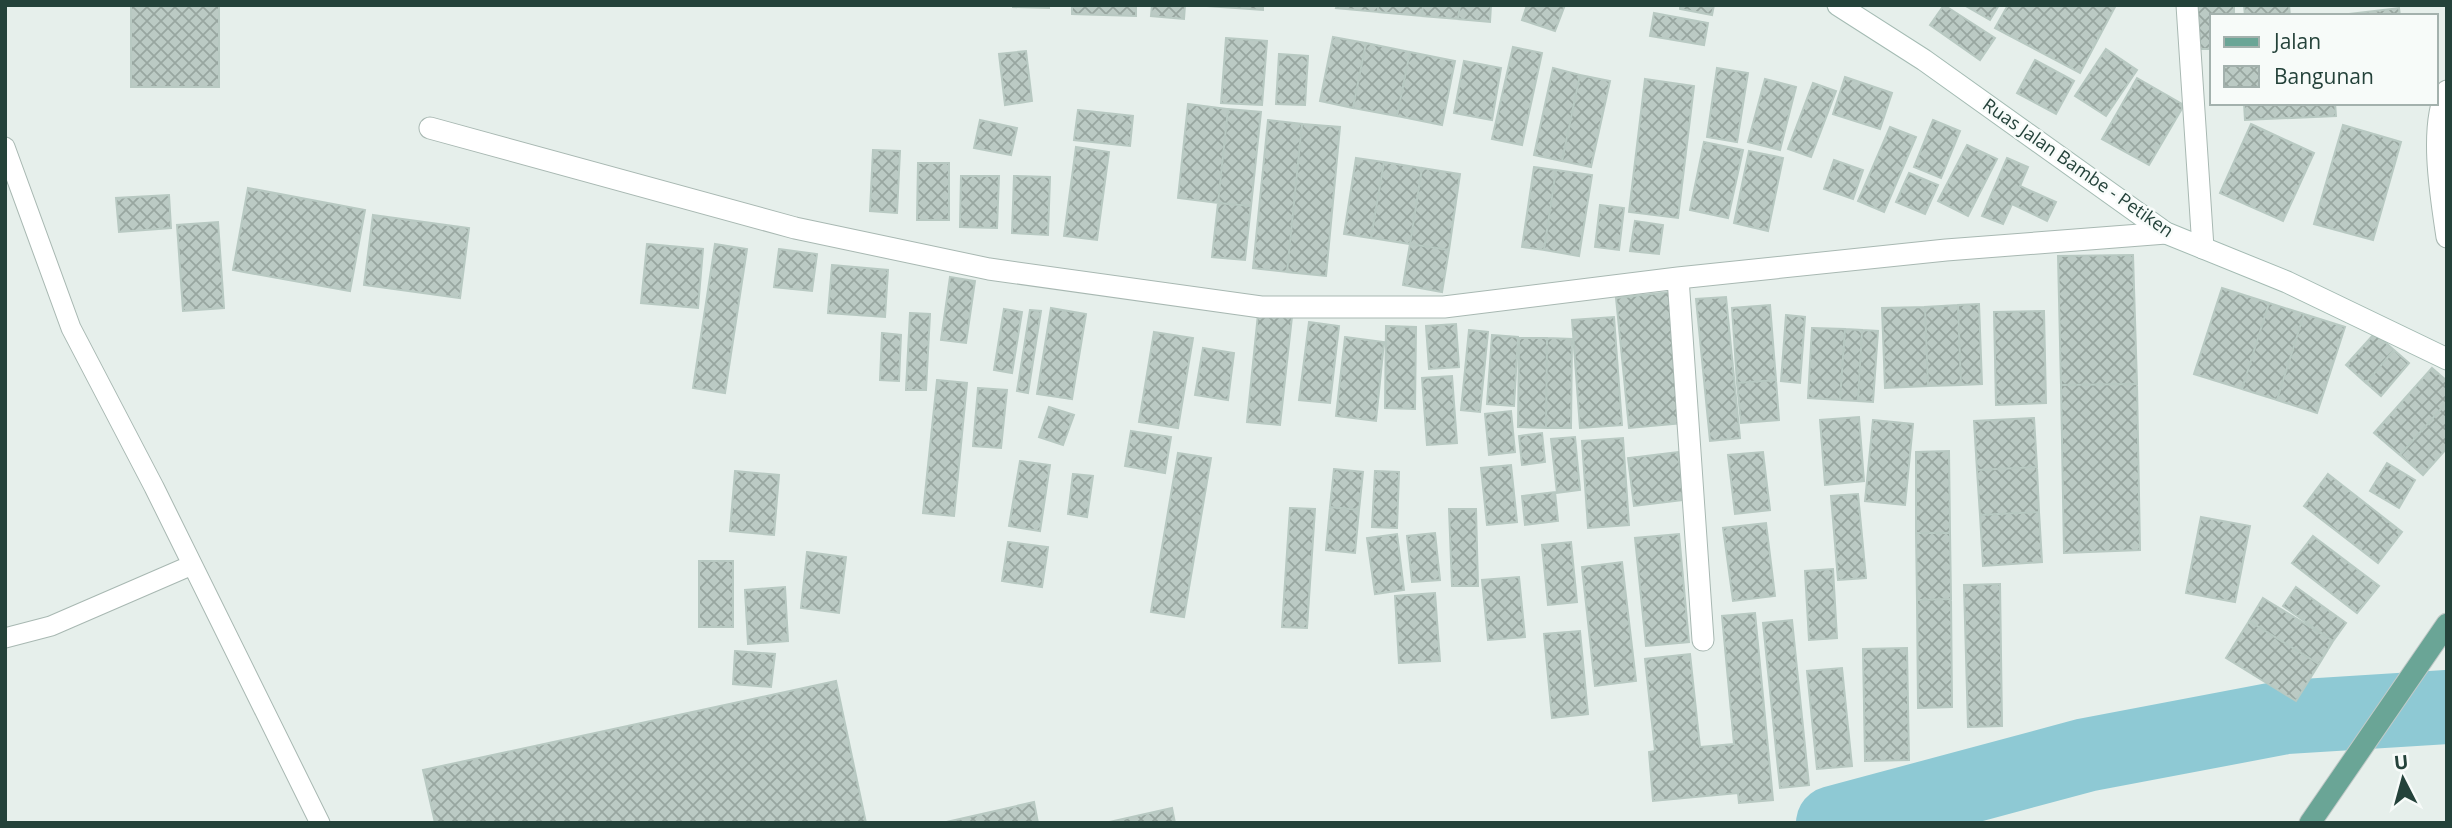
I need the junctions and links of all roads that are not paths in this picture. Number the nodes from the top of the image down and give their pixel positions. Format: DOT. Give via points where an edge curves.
graph roads {
  1 [pos="1838,5"];
  2 [pos="2187,5"];
  3 [pos="2447,91"];
  4 [pos="430,128"];
  5 [pos="5,147"];
  6 [pos="2166,233"];
  7 [pos="2447,237"];
  8 [pos="2203,248"];
  9 [pos="1678,278"];
  10 [pos="2447,359"];
  11 [pos="192,565"];
  12 [pos="2447,624"];
  13 [pos="5,638"];
  14 [pos="1703,640"];
  15 [pos="320,823"];
  16 [pos="2310,823"];
  1 -- 6 [label="street, Ruas Jalan Bambe - Petiken" via="1924,60"];
  2 -- 8 [label="street"];
  3 -- 7 [label="street" via="2437,144"];
  4 -- 9 [label="street" via="795,228 989,270 1261,307 1444,307"];
  5 -- 11 [label="lane" via="71,328"];
  6 -- 8 [label="street, Ruas Jalan Bambe - Petiken"];
  6 -- 9 [label="street"];
  8 -- 10 [label="street, Ruas Jalan Bambe - Petiken" via="2287,282"];
  9 -- 14 [label="street"];
  11 -- 13 [label="lane" via="51,626"];
  11 -- 15 [label="lane"];
  12 -- 16 [label="main road"];
}
